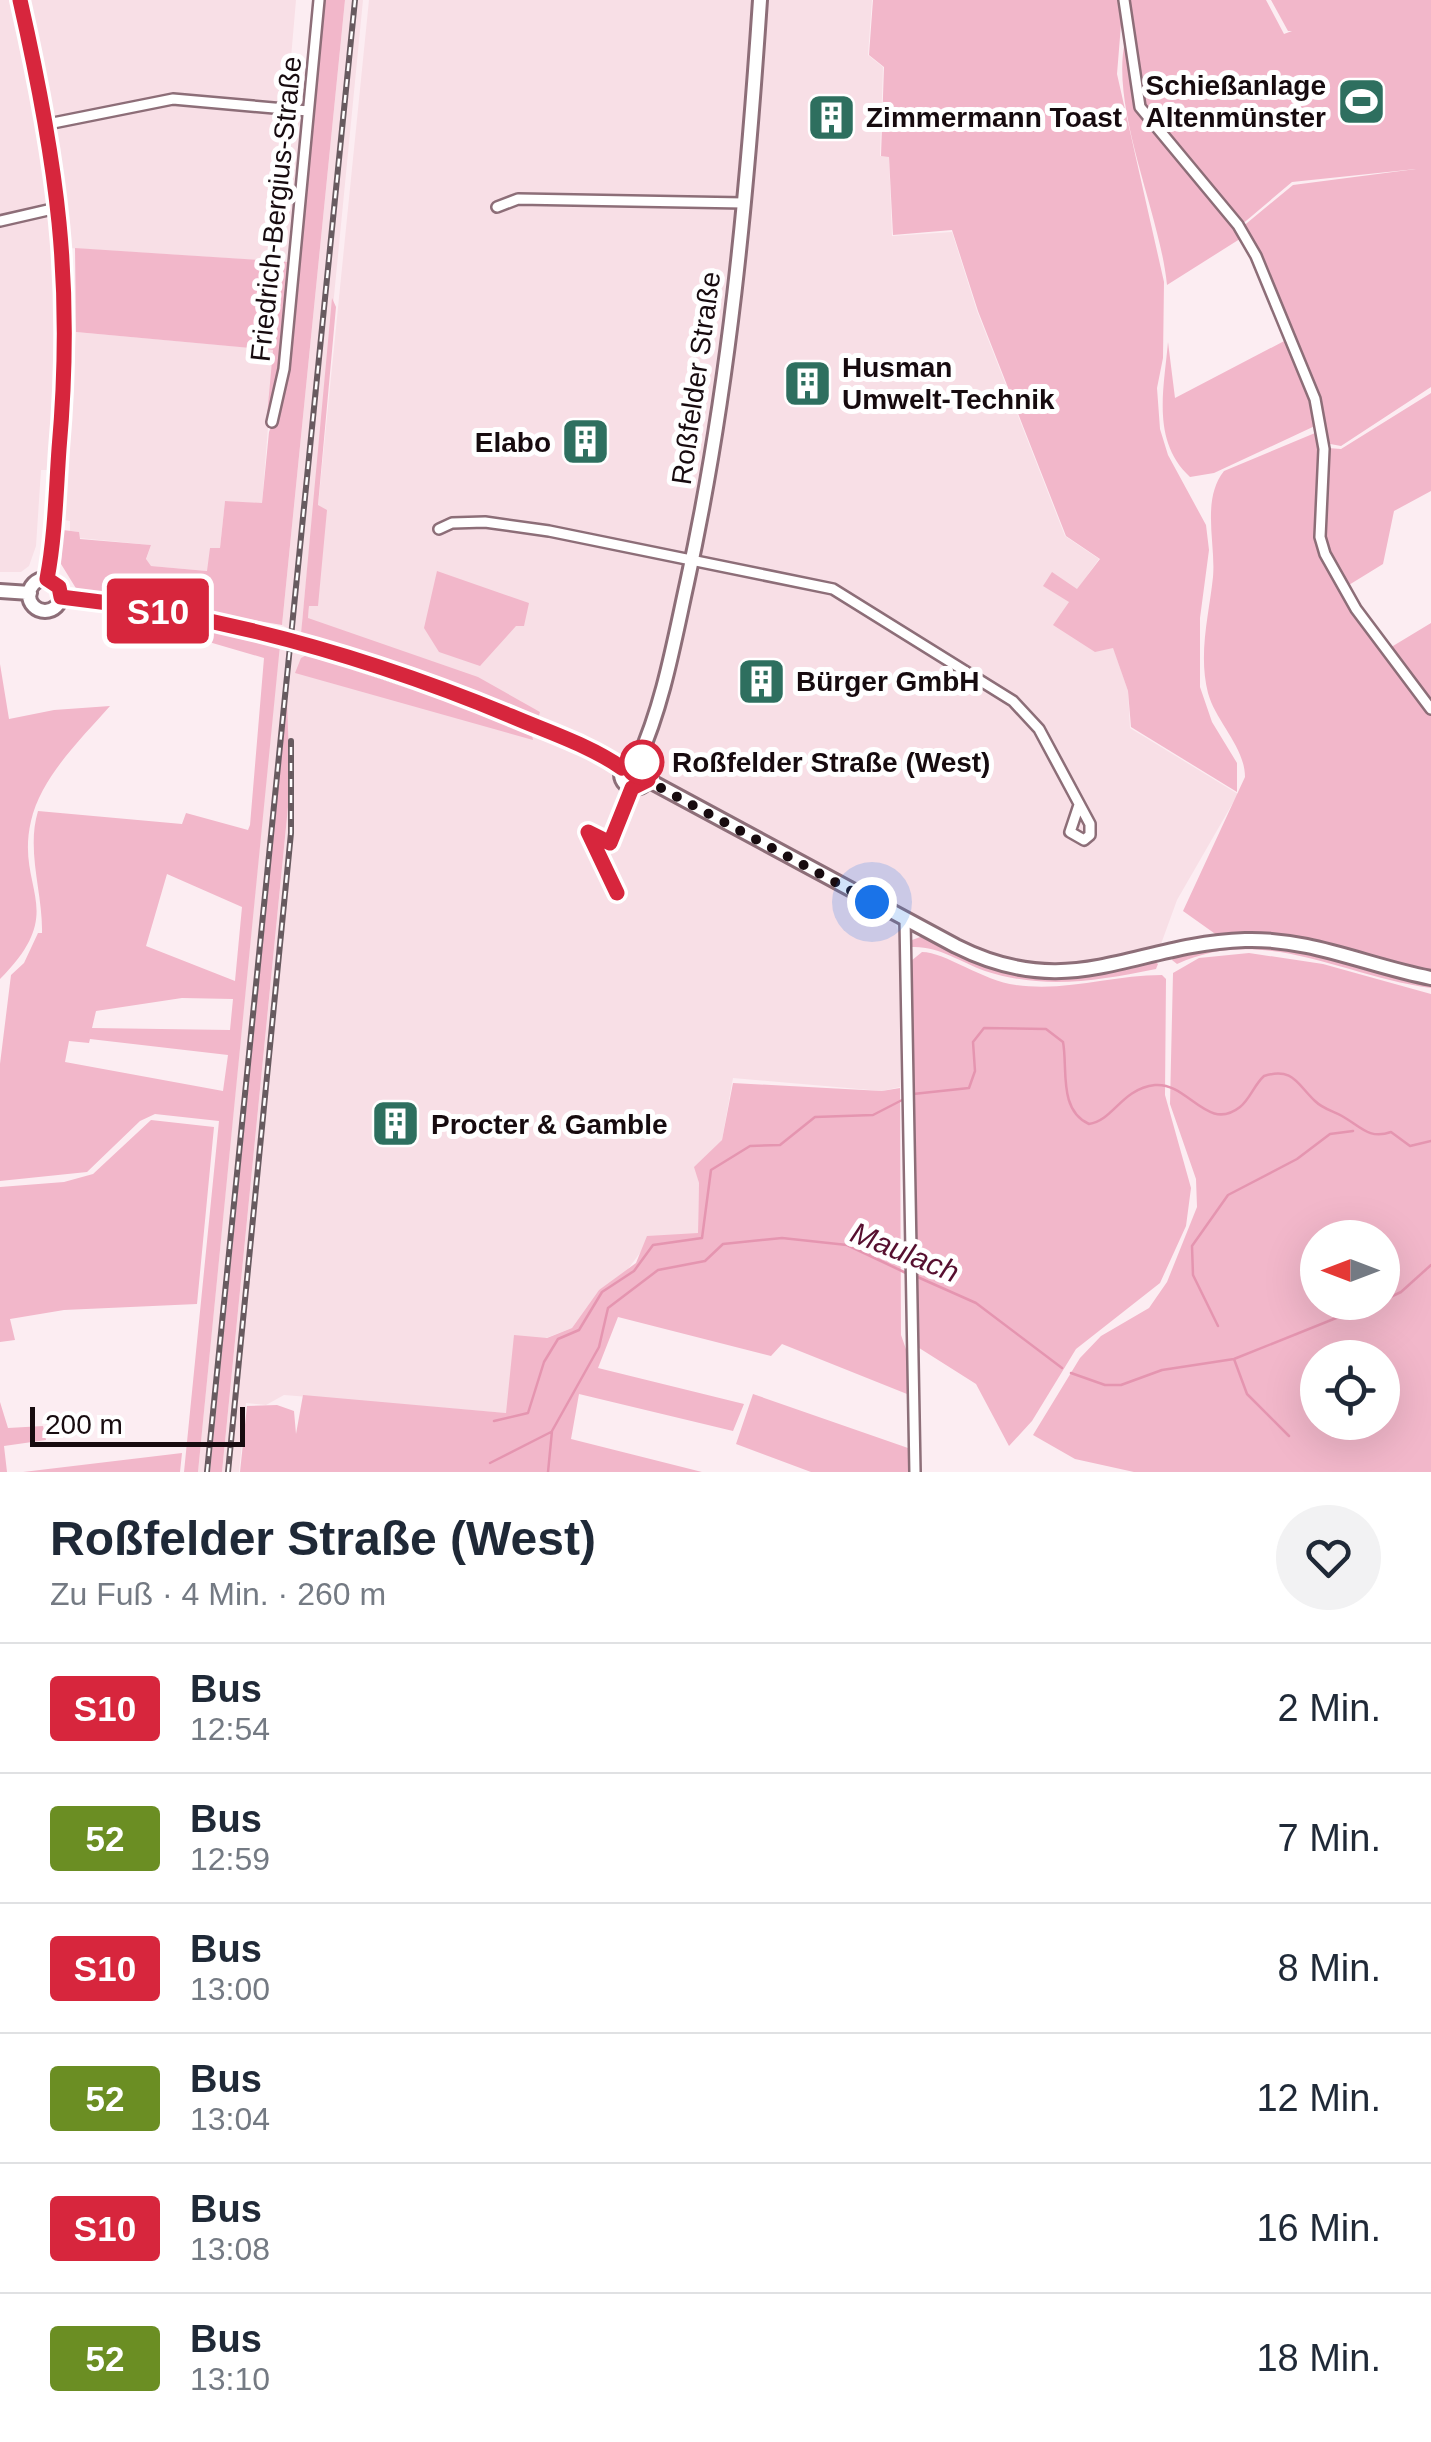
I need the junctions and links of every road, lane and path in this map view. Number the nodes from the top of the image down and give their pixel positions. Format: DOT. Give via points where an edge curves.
graph roads {
  1 [pos="20,0"];
  2 [pos="319,0"];
  3 [pos="760,0"];
  4 [pos="1124,0"];
  5 [pos="308,111"];
  6 [pos="48,124"];
  7 [pos="744,203"];
  8 [pos="60,206"];
  9 [pos="498,206"];
  10 [pos="0,221"];
  11 [pos="272,422"];
  12 [pos="439,529"];
  13 [pos="692,560"];
  14 [pos="47,579"];
  15 [pos="0,591"];
  16 [pos="30,594"];
  17 [pos="61,597"];
  18 [pos="1431,710"];
  19 [pos="638,760"];
  20 [pos="622,768"];
  21 [pos="648,780"];
  22 [pos="1079,805"];
  23 [pos="905,920"];
  24 [pos="1431,978"];
  25 [pos="915,1472"];
  1 -- 6 [label="street"];
  2 -- 5 [label="street, Friedrich-Bergius-Straße"];
  3 -- 7 [label="main road, Roßfelder Straße"];
  4 -- 18 [label="street" via="1140,108 1238,225 1314,399 1324,449 1324,554"];
  5 -- 6 [label="street" via="173,99"];
  5 -- 11 [label="street, Friedrich-Bergius-Straße" via="284,368"];
  6 -- 8 [label="street"];
  7 -- 9 [label="street" via="518,200"];
  7 -- 13 [label="main road, Roßfelder Straße" via="732,323"];
  8 -- 10 [label="street"];
  8 -- 14 [label="street" via="67,360"];
  12 -- 13 [label="street" via="485,522"];
  13 -- 19 [label="main road, Roßfelder Straße"];
  13 -- 22 [label="street" via="832,589 933,649 1024,712"];
  14 -- 16 [label="main road" via="37,581"];
  14 -- 17 [label="main road"];
  15 -- 16 [label="main road"];
  16 -- 17 [label="main road" via="36,608 46,610"];
  17 -- 20 [label="main road, bridge" via="311,646 467,698"];
  19 -- 20 [label="main road"];
  19 -- 21 [label="main road"];
  20 -- 21 [label="main road" via="623,782 632,788"];
  21 -- 23 [label="main road"];
  23 -- 24 [label="main road" via="970,953 1028,970 1085,972 1244,940 1319,947"];
  23 -- 25 [label="street"];
}
